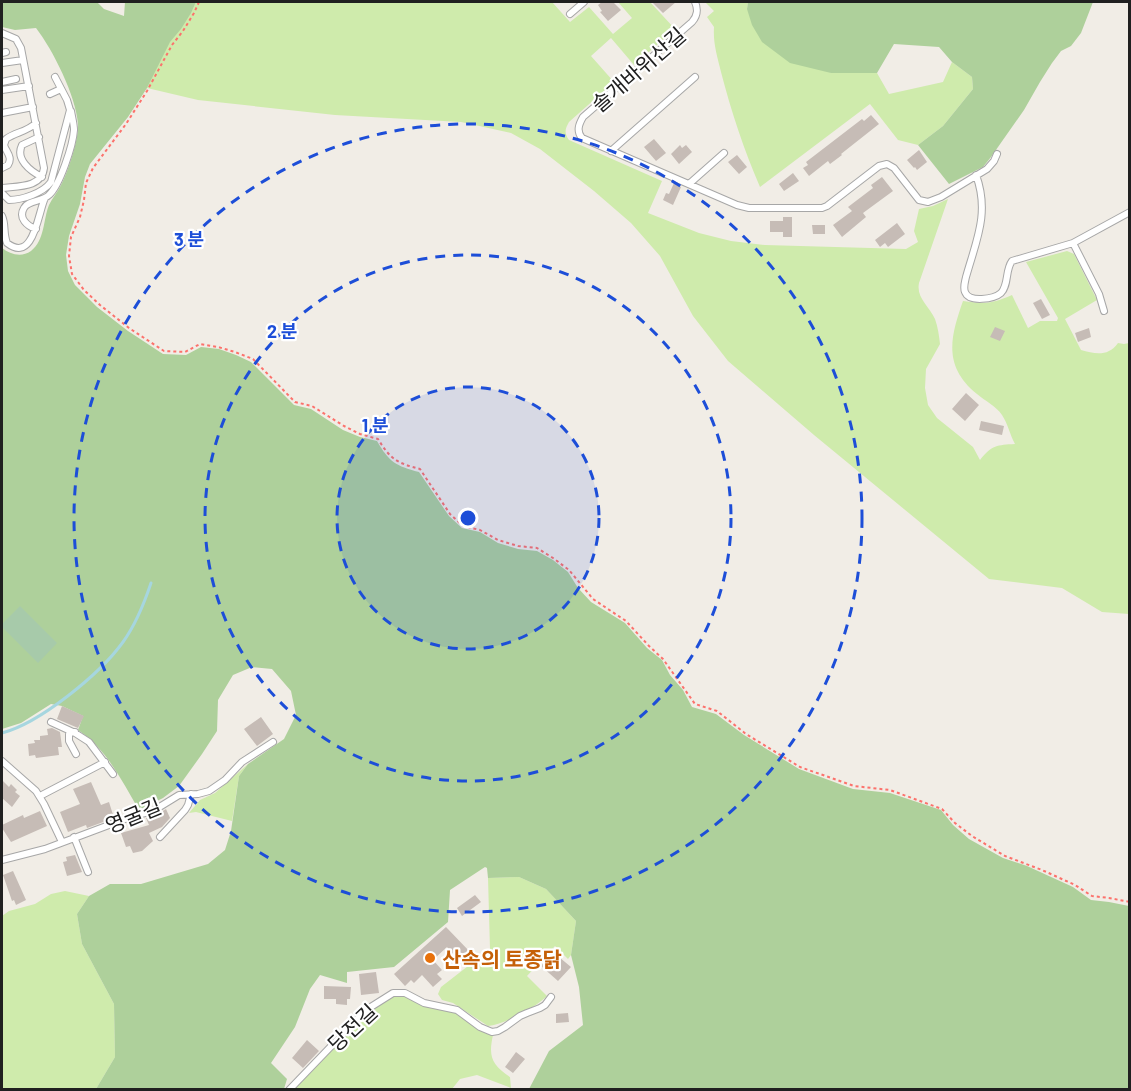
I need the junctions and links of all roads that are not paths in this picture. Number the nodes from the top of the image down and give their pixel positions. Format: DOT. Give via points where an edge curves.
graph roads {
  1 [pos="584,2"];
  2 [pos="695,2"];
  3 [pos="570,14"];
  4 [pos="2,33"];
  5 [pos="23,60"];
  6 [pos="2,63"];
  7 [pos="6,72"];
  8 [pos="55,77"];
  9 [pos="694,77"];
  10 [pos="16,79"];
  11 [pos="5,81"];
  12 [pos="29,86"];
  13 [pos="61,89"];
  14 [pos="2,90"];
  15 [pos="50,94"];
  16 [pos="69,105"];
  17 [pos="33,107"];
  18 [pos="2,113"];
  19 [pos="36,123"];
  20 [pos="39,136"];
  21 [pos="611,151"];
  22 [pos="724,153"];
  23 [pos="997,154"];
  24 [pos="2,168"];
  25 [pos="976,176"];
  26 [pos="42,177"];
  27 [pos="689,184"];
  28 [pos="2,188"];
  29 [pos="2,193"];
  30 [pos="46,198"];
  31 [pos="1130,212"];
  32 [pos="2,216"];
  33 [pos="36,229"];
  34 [pos="1073,243"];
  35 [pos="1104,311"];
  36 [pos="51,722"];
  37 [pos="75,732"];
  38 [pos="273,742"];
  39 [pos="76,754"];
  40 [pos="2,761"];
  41 [pos="105,762"];
  42 [pos="113,774"];
  43 [pos="190,794"];
  44 [pos="40,796"];
  45 [pos="74,837"];
  46 [pos="160,837"];
  47 [pos="62,842"];
  48 [pos="2,860"];
  49 [pos="88,872"];
  50 [pos="551,997"];
  51 [pos="289,1089"];
  1 -- 3 [label="lane"];
  2 -- 21 [label="lane, 솔개바위산길" via="697,13 692,22 581,121 578,131 582,138"];
  4 -- 5 [label="lane" via="16,39"];
  5 -- 6 [label="lane"];
  5 -- 12 [label="lane"];
  7 -- 11 [label="lane"];
  8 -- 13 [label="lane"];
  9 -- 21 [label="lane, 솔개바위산길"];
  10 -- 11 [label="lane"];
  12 -- 14 [label="lane"];
  12 -- 17 [label="lane"];
  13 -- 15 [label="lane"];
  13 -- 16 [label="lane"];
  16 -- 29 [label="lane" via="61,148 47,188 13,200"];
  16 -- 30 [label="lane" via="72,140 60,179"];
  17 -- 18 [label="lane"];
  17 -- 19 [label="lane"];
  19 -- 20 [label="lane"];
  19 -- 24 [label="lane" via="6,139 4,145 10,160"];
  20 -- 26 [label="lane"];
  20 -- 26 [label="lane" via="20,150 28,168"];
  21 -- 27 [label="lane, 솔개바위산길"];
  22 -- 27 [label="lane"];
  23 -- 25 [label="lane, 솔개바위산길" via="991,166"];
  25 -- 27 [label="lane, 솔개바위산길" via="941,197 923,202 891,165 883,164 822,208 742,207"];
  25 -- 34 [label="lane" via="983,214 966,277 964,288 968,296 981,299 998,295 1003,291 1012,261"];
  26 -- 28 [label="lane" via="35,183"];
  30 -- 33 [label="lane"];
  30 -- 33 [label="lane" via="24,208 24,221"];
  31 -- 34 [label="lane"];
  32 -- 33 [label="lane" via="7,243 16,248 26,245"];
  34 -- 35 [label="lane"];
  36 -- 37 [label="lane"];
  37 -- 39 [label="lane" via="68,737"];
  37 -- 41 [label="lane"];
  38 -- 43 [label="lane, 영굴길" via="242,762 216,787 203,794"];
  40 -- 44 [label="lane"];
  41 -- 42 [label="lane"];
  41 -- 44 [label="lane"];
  43 -- 45 [label="lane, 영굴길" via="179,795 148,813"];
  43 -- 46 [label="lane, 영굴길" via="185,810"];
  44 -- 47 [label="lane"];
  45 -- 47 [label="lane, 영굴길"];
  45 -- 49 [label="lane"];
  47 -- 48 [label="lane, 영굴길"];
  50 -- 51 [label="lane, 당전길" via="540,1008 492,1032 457,1010 424,1003 405,993 393,993 366,1010"];
}
